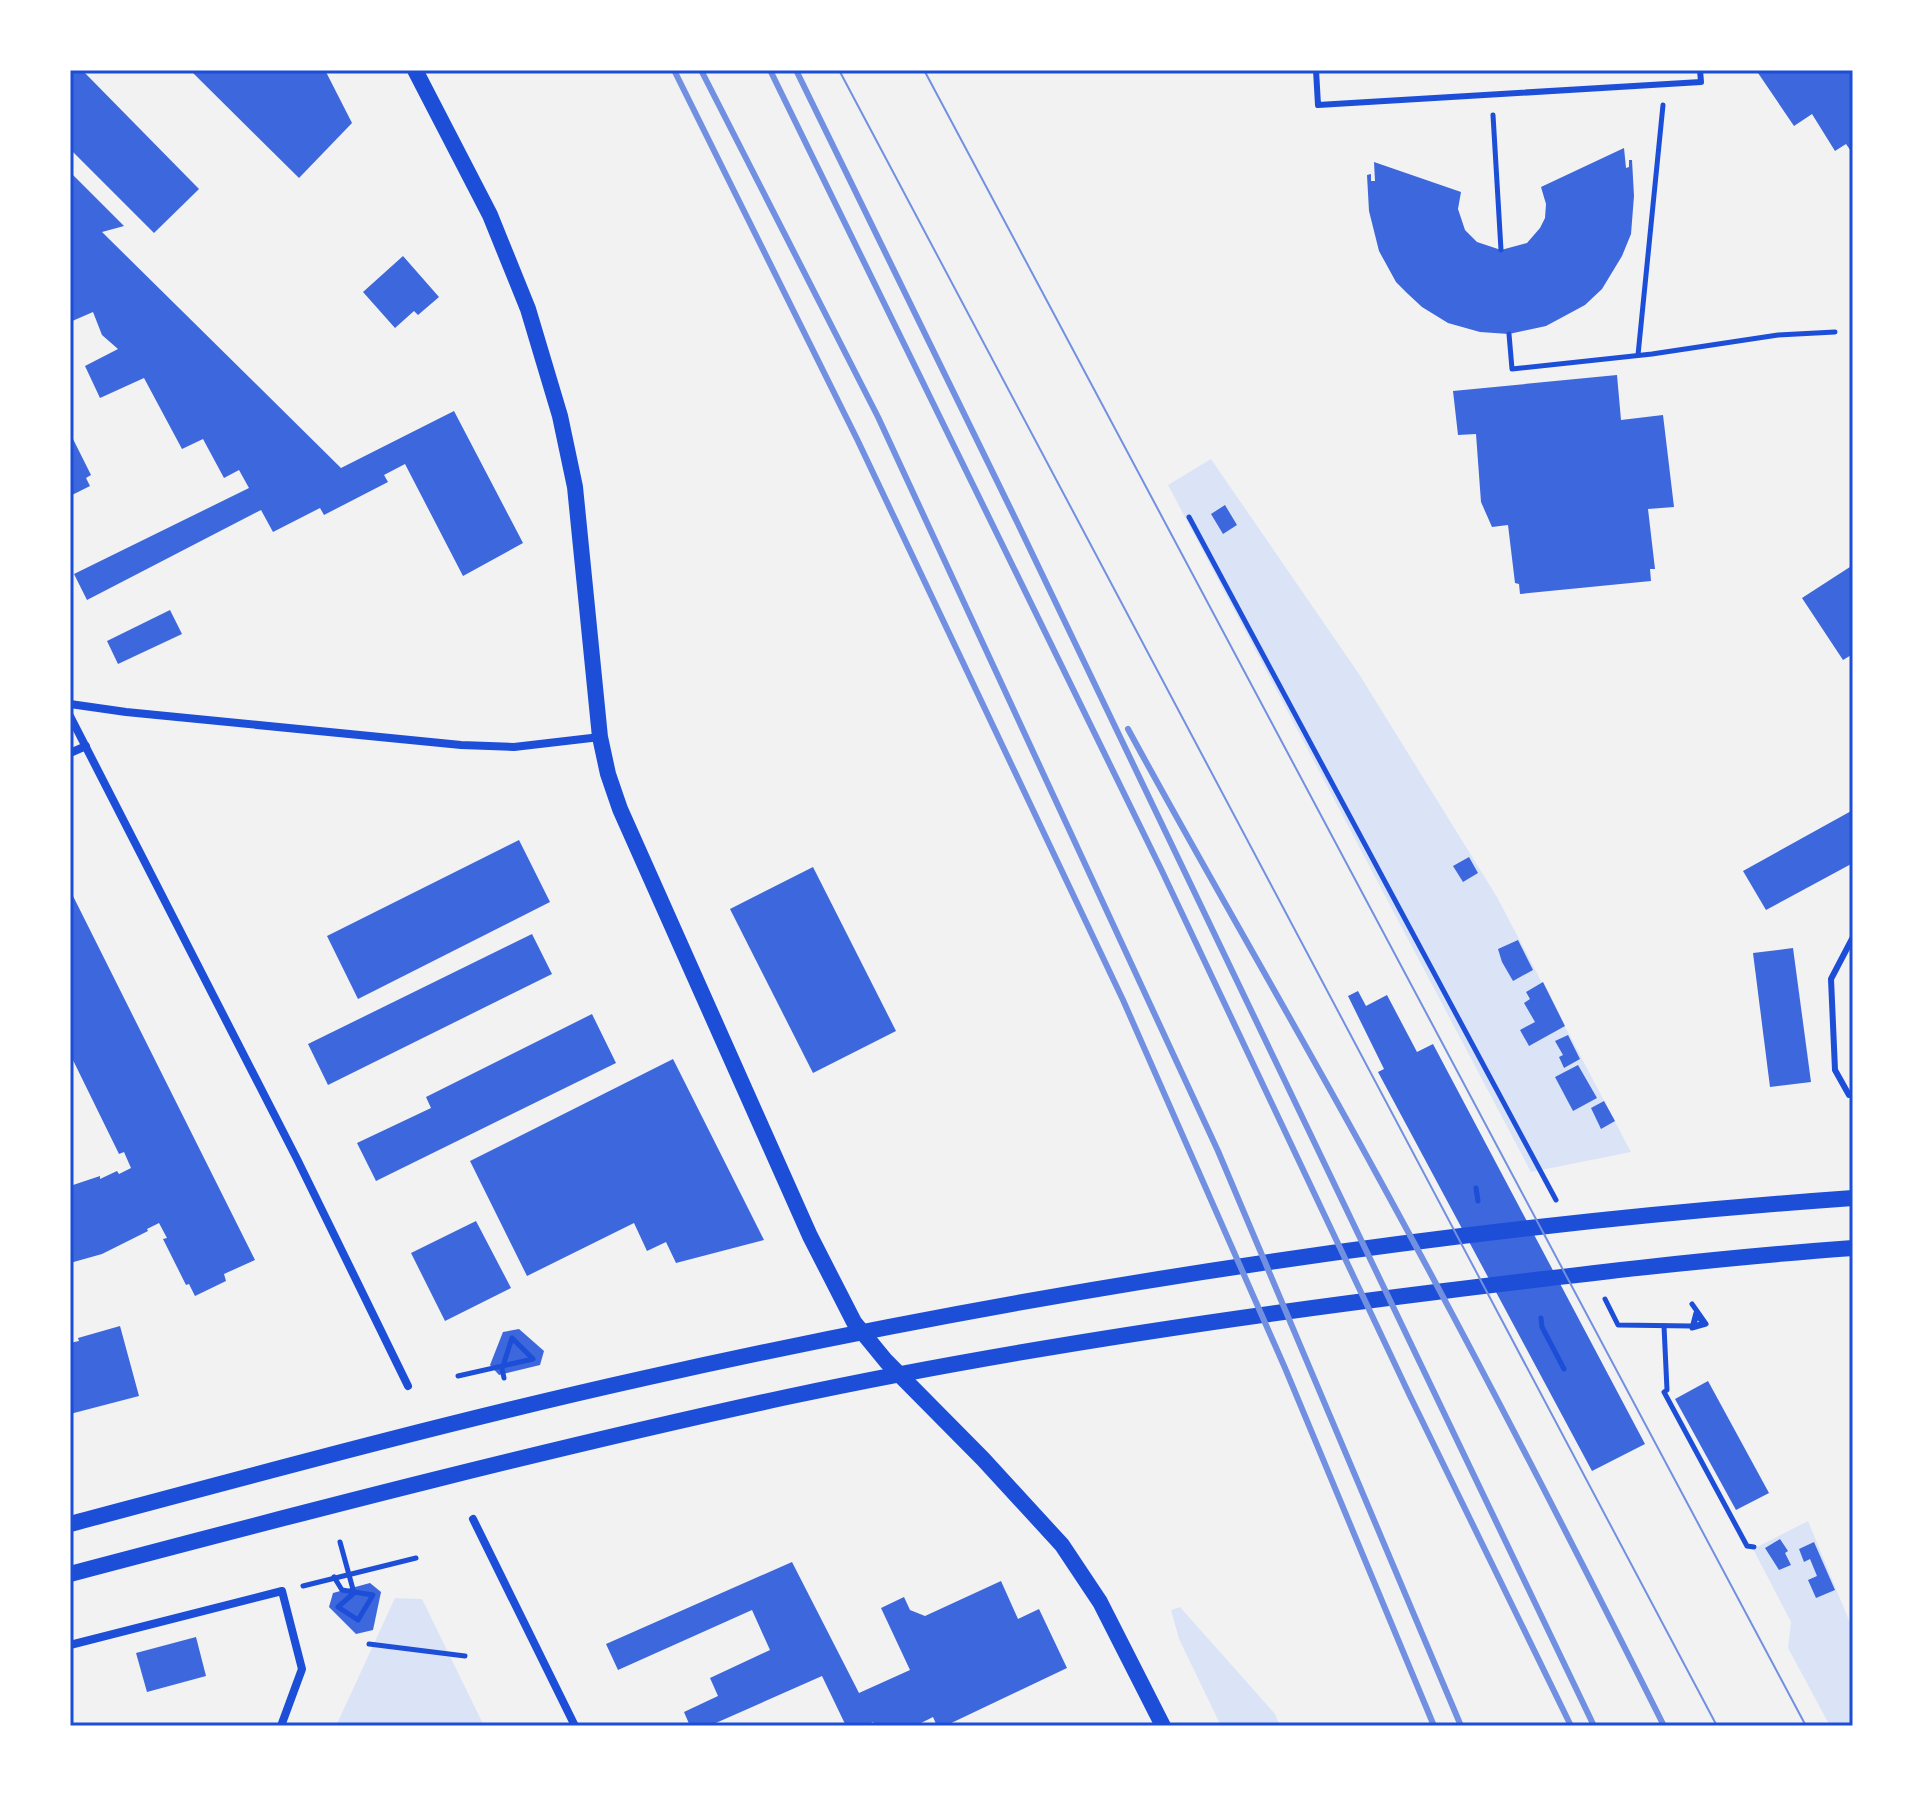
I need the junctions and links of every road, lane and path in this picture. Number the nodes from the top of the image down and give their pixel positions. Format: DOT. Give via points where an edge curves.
graph roads {
  1 [pos="415,70"];
  2 [pos="1316,70"];
  3 [pos="1700,70"];
  4 [pos="1665,84"];
  5 [pos="1493,94"];
  6 [pos="1501,250"];
  7 [pos="1835,332"];
  8 [pos="1509,334"];
  9 [pos="1638,355"];
  10 [pos="1189,517"];
  11 [pos="70,704"];
  12 [pos="70,716"];
  13 [pos="600,737"];
  14 [pos="86,746"];
  15 [pos="70,753"];
  16 [pos="1853,937"];
  17 [pos="1853,1095"];
  18 [pos="1544,1175"];
  19 [pos="1476,1190"];
  20 [pos="1853,1198"];
  21 [pos="1478,1201"];
  22 [pos="1853,1248"];
  23 [pos="1692,1304"];
  24 [pos="1541,1318"];
  25 [pos="1664,1326"];
  26 [pos="1694,1326"];
  27 [pos="1564,1369"];
  28 [pos="458,1376"];
  29 [pos="504,1378"];
  30 [pos="408,1386"];
  31 [pos="473,1519"];
  32 [pos="70,1524"];
  33 [pos="340,1542"];
  34 [pos="1754,1547"];
  35 [pos="416,1558"];
  36 [pos="70,1574"];
  37 [pos="334,1577"];
  38 [pos="282,1591"];
  39 [pos="369,1644"];
  40 [pos="70,1645"];
  41 [pos="465,1656"];
  42 [pos="281,1726"];
  43 [pos="575,1726"];
  44 [pos="1163,1726"];
  1 -- 13 [label="main road" via="490,215 528,309 560,416 575,487"];
  2 -- 5 [label="lane" via="1318,105"];
  3 -- 4 [label="lane" via="1701,82"];
  4 -- 5 [label="lane"];
  4 -- 9 [label="path"];
  5 -- 6 [label="path"];
  7 -- 9 [label="path"];
  8 -- 9 [label="path" via="1512,369"];
  10 -- 18 [label="path"];
  11 -- 13 [label="street" via="461,745 514,747"];
  12 -- 14 [label="street"];
  13 -- 44 [label="main road" via="620,809 810,1236 854,1322 1062,1545 1100,1602"];
  14 -- 15 [label="street"];
  14 -- 30 [label="street"];
  16 -- 17 [label="lane" via="1831,979 1835,1070"];
  19 -- 21 [label="path"];
  20 -- 32 [label="main road" via="1543,1226 1000,1306 501,1411"];
  22 -- 36 [label="main road" via="1230,1317 1012,1354 649,1428"];
  23 -- 26 [label="path" via="1706,1324 1692,1328 1696,1313 1704,1324 1693,1327 1697,1315 1703,1323"];
  24 -- 27 [label="path"];
  25 -- 34 [label="path" via="1664,1392 1747,1546"];
  28 -- 29 [label="path" via="533,1359 512,1338 502,1369"];
  31 -- 43 [label="street"];
  33 -- 37 [label="path" via="354,1593 338,1607 358,1620 373,1595 342,1590"];
  35 -- 37 [label="path"];
  37 -- 38 [label="path"];
  38 -- 40 [label="street"];
  38 -- 42 [label="street" via="302,1669"];
  39 -- 41 [label="path"];
}
